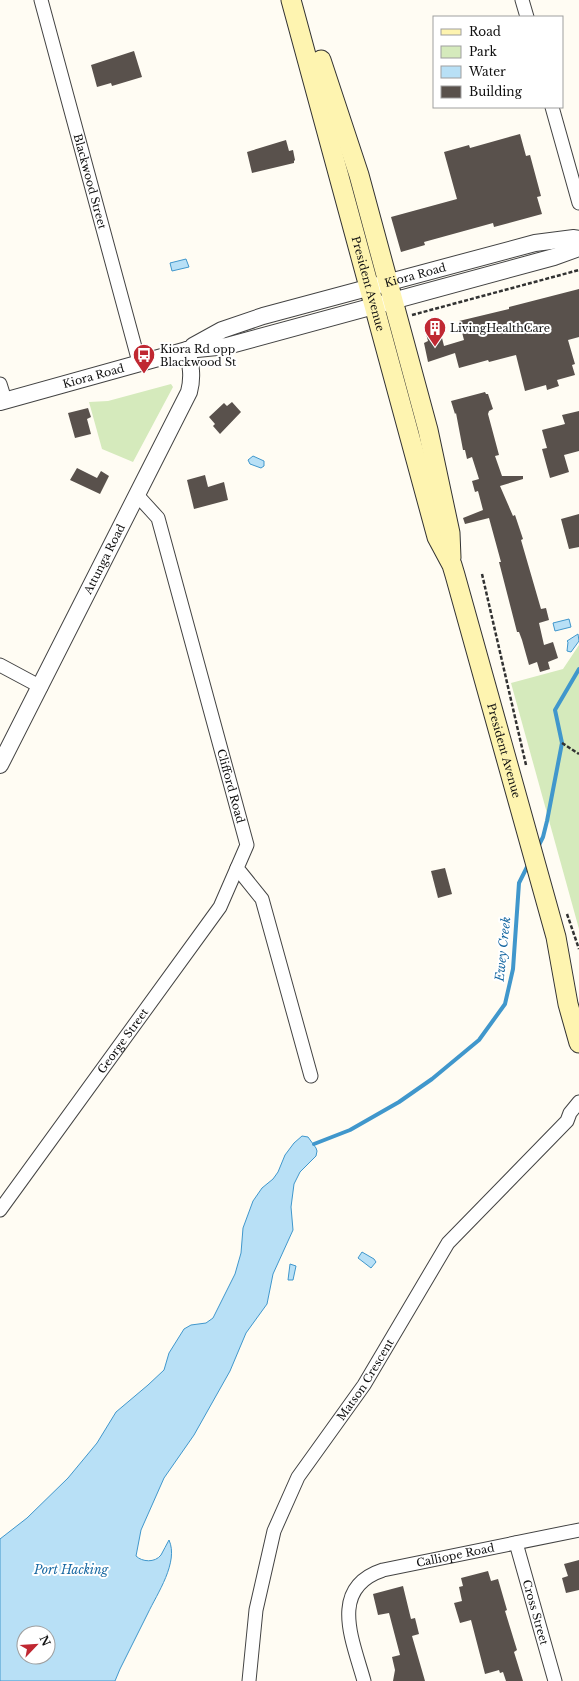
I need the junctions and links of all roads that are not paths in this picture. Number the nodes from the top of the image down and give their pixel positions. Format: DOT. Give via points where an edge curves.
graph roads {
  1 [pos="41,0"];
  2 [pos="291,0"];
  3 [pos="304,0"];
  4 [pos="522,0"];
  5 [pos="527,16"];
  6 [pos="552,108"];
  7 [pos="579,203"];
  8 [pos="579,239"];
  9 [pos="579,248"];
  10 [pos="388,283"];
  11 [pos="369,288"];
  12 [pos="393,301"];
  13 [pos="374,306"];
  14 [pos="186,350"];
  15 [pos="139,362"];
  16 [pos="0,384"];
  17 [pos="2,401"];
  18 [pos="137,495"];
  19 [pos="452,565"];
  20 [pos="0,665"];
  21 [pos="41,687"];
  22 [pos="0,765"];
  23 [pos="237,868"];
  24 [pos="556,936"];
  25 [pos="579,991"];
  26 [pos="579,1044"];
  27 [pos="311,1076"];
  28 [pos="579,1102"];
  29 [pos="573,1120"];
  30 [pos="0,1210"];
  31 [pos="579,1530"];
  32 [pos="516,1543"];
  33 [pos="249,1681"];
  34 [pos="364,1681"];
  35 [pos="555,1681"];
  1 -- 15 [label="street, Blackwood Street"];
  2 -- 11 [label="main road, President Avenue"];
  3 -- 10 [label="main road, President Avenue" via="325,76 359,175"];
  4 -- 5 [label="street"];
  6 -- 7 [label="street"];
  8 -- 10 [label="street, Kiora Road" via="535,243"];
  9 -- 12 [label="street, Kiora Road"];
  10 -- 11 [label="street, Kiora Road"];
  10 -- 12 [label="main road, President Avenue"];
  11 -- 13 [label="main road, President Avenue"];
  11 -- 14 [label="street, Kiora Road" via="263,316 222,330"];
  12 -- 13 [label="street, Kiora Road"];
  12 -- 19 [label="main road, President Avenue" via="433,448 450,533"];
  13 -- 14 [label="street, Kiora Road" via="227,346"];
  13 -- 19 [label="main road, President Avenue" via="437,537"];
  14 -- 15 [label="street, Kiora Road"];
  14 -- 18 [label="street, Attunga Road" via="192,368 188,392"];
  15 -- 17 [label="street, Kiora Road"];
  16 -- 17 [label="street"];
  18 -- 21 [label="street, Attunga Road"];
  18 -- 23 [label="street, Clifford Road" via="158,518 247,845"];
  19 -- 24 [label="main road, President Avenue"];
  20 -- 21 [label="street"];
  21 -- 22 [label="street, Attunga Road"];
  23 -- 27 [label="street" via="262,899"];
  23 -- 30 [label="street, George Street" via="220,907"];
  24 -- 25 [label="main road, President Avenue"];
  24 -- 26 [label="main road, President Avenue" via="568,1004"];
  28 -- 29 [label="street, Matson Crescent" via="570,1113"];
  29 -- 33 [label="street, Matson Crescent" via="448,1243 368,1379 298,1477 274,1531 256,1610"];
  31 -- 32 [label="street, Calliope Road"];
  32 -- 34 [label="street, Calliope Road" via="368,1575 352,1592 349,1604 349,1624"];
  32 -- 35 [label="street, Cross Street"];
}
